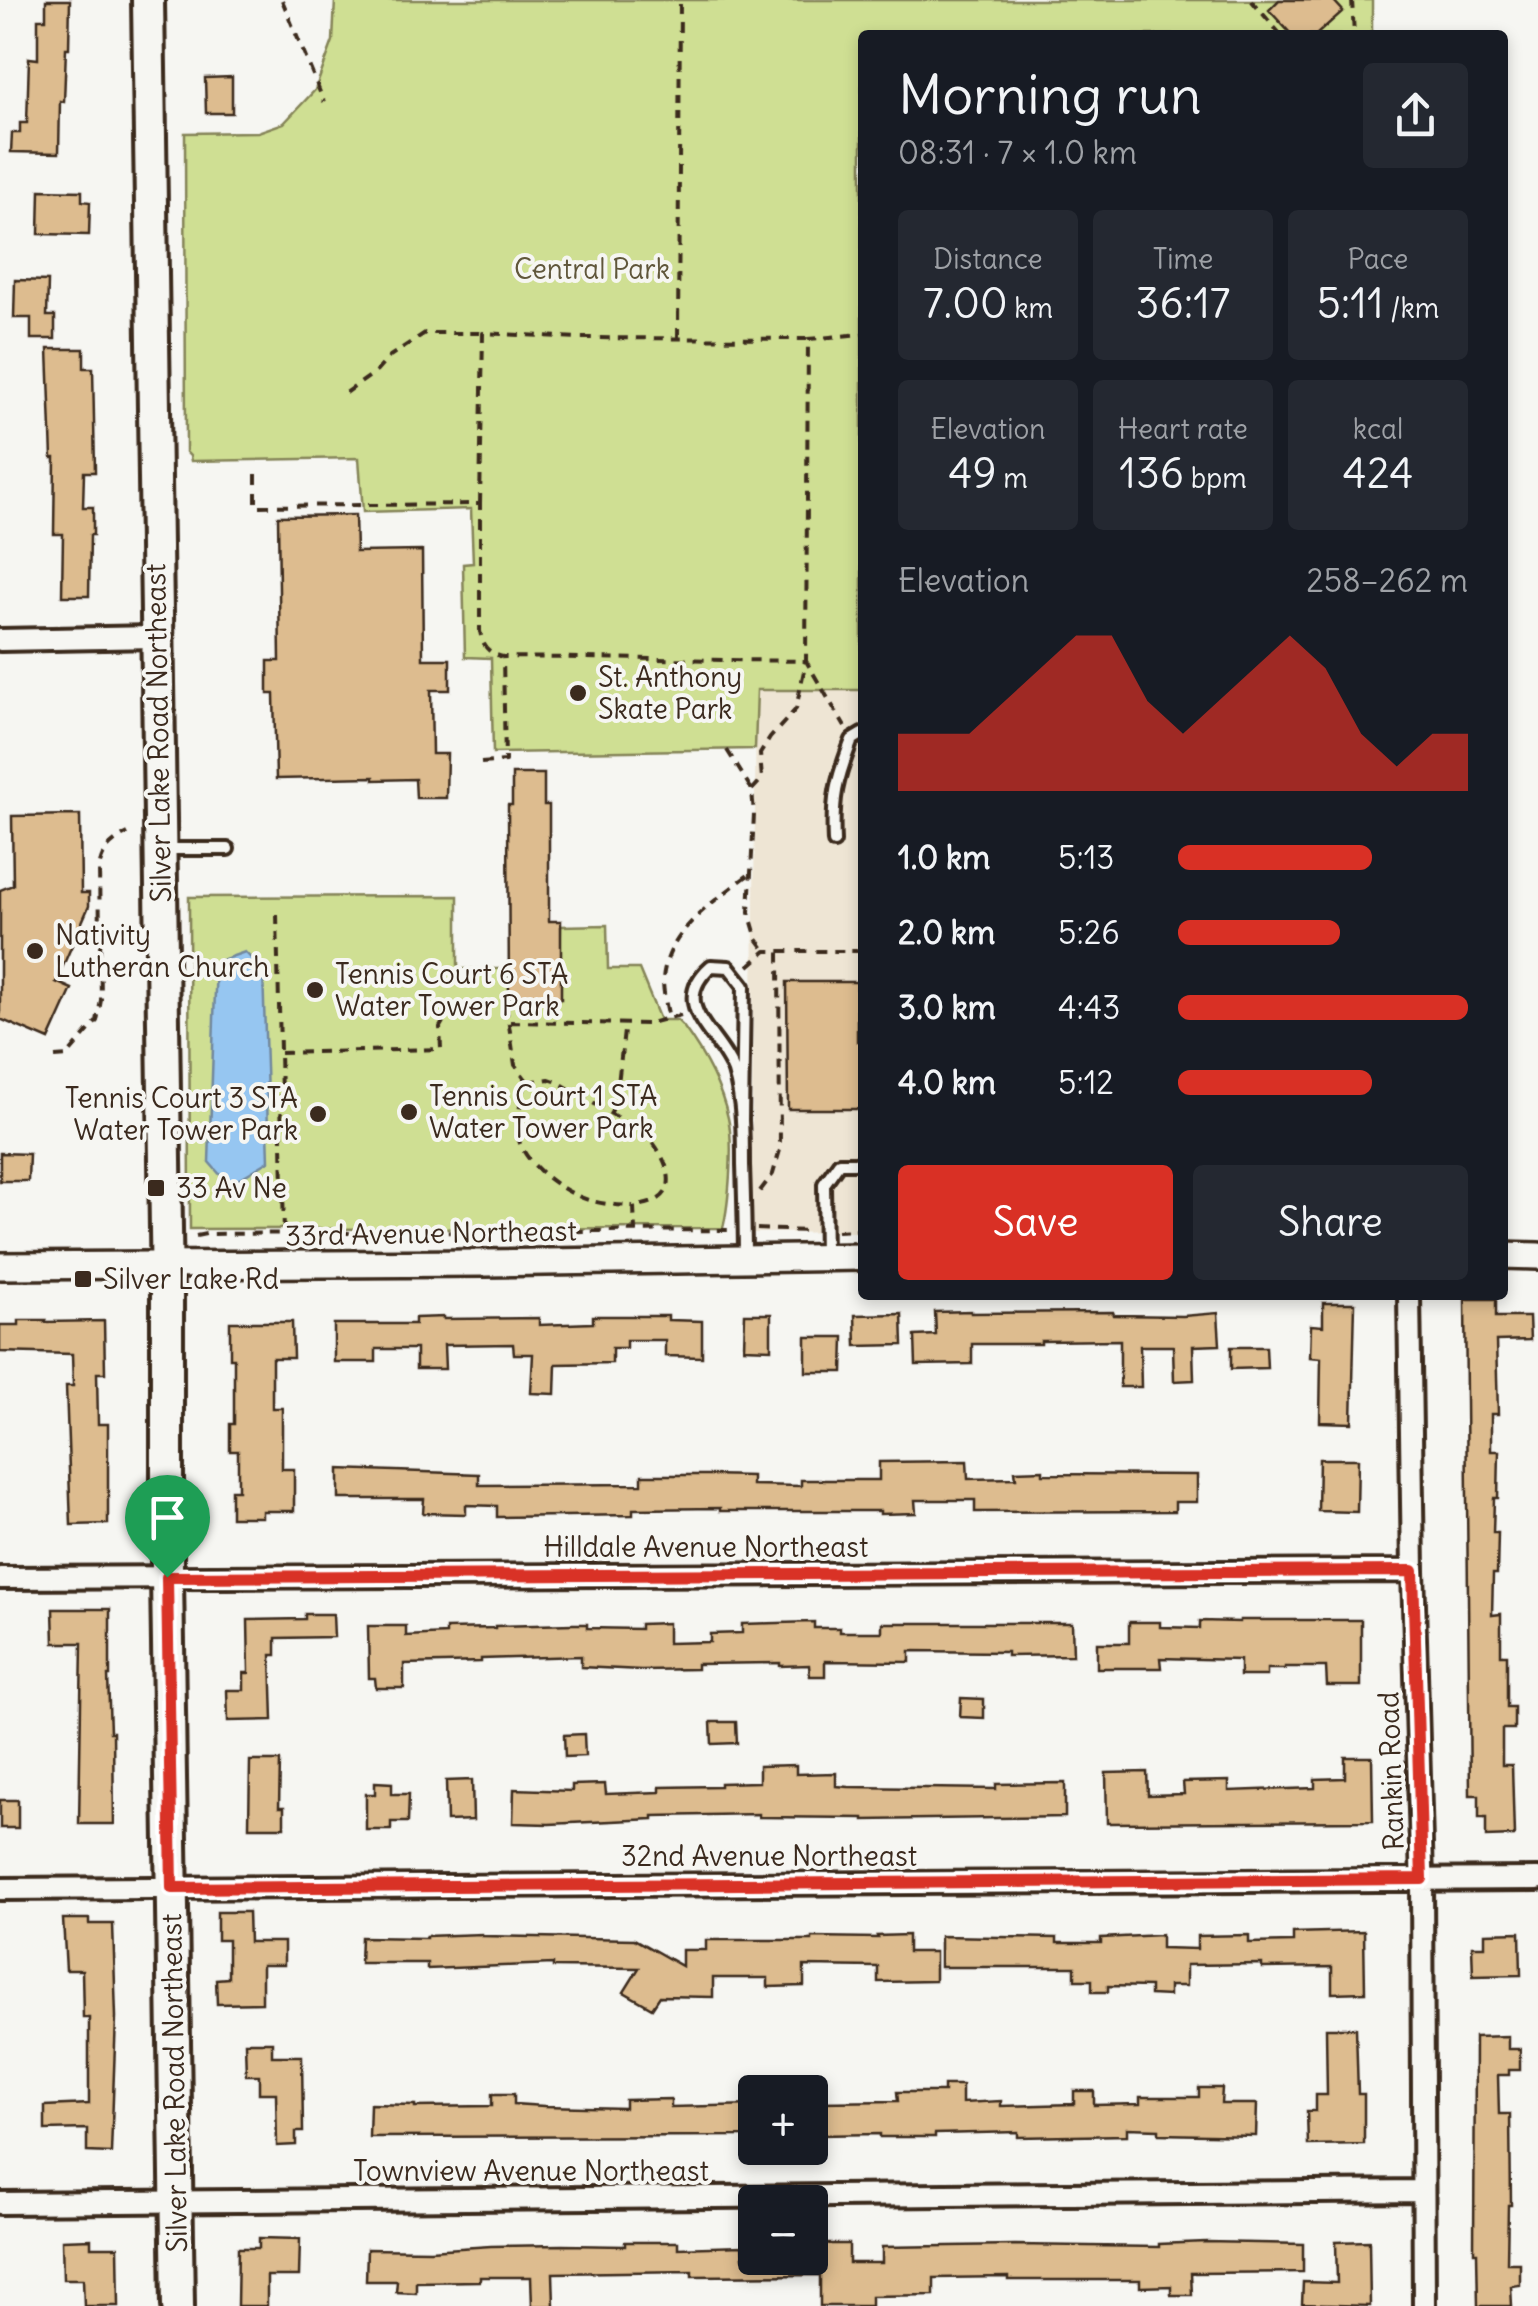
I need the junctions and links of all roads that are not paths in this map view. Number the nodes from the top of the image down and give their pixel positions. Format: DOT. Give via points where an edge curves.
graph roads {
  1 [pos="148,0"];
  2 [pos="155,637"];
  3 [pos="0,640"];
  4 [pos="857,737"];
  5 [pos="834,842"];
  6 [pos="160,849"];
  7 [pos="228,849"];
  8 [pos="742,1120"];
  9 [pos="858,1162"];
  10 [pos="1508,1256"];
  11 [pos="1538,1256"];
  12 [pos="825,1258"];
  13 [pos="858,1258"];
  14 [pos="746,1260"];
  15 [pos="166,1265"];
  16 [pos="0,1266"];
  17 [pos="1410,1300"];
  18 [pos="1413,1571"];
  19 [pos="167,1577"];
  20 [pos="0,1578"];
  21 [pos="1538,1878"];
  22 [pos="1422,1879"];
  23 [pos="0,1888"];
  24 [pos="172,1888"];
  25 [pos="1423,2190"];
  26 [pos="176,2201"];
  27 [pos="0,2203"];
  28 [pos="178,2306"];
  29 [pos="1424,2306"];
  1 -- 2 [label="main road, Silver Lake Road Northeast"];
  2 -- 3 [label="street"];
  2 -- 6 [label="main road, Silver Lake Road Northeast"];
  4 -- 5 [label="lane" via="838,776"];
  6 -- 7 [label="lane"];
  6 -- 15 [label="main road, Silver Lake Road Northeast"];
  8 -- 8 [label="lane" via="734,1072 693,999 698,978 711,966 729,966 744,986"];
  8 -- 14 [label="lane"];
  9 -- 12 [label="lane" via="839,1163 824,1184"];
  10 -- 11 [label="street"];
  12 -- 13 [label="street, 33rd Avenue Northeast"];
  12 -- 14 [label="street, 33rd Avenue Northeast"];
  14 -- 15 [label="street, 33rd Avenue Northeast"];
  15 -- 16 [label="street, 33rd Avenue Northeast"];
  15 -- 19 [label="main road, Silver Lake Road Northeast"];
  17 -- 18 [label="street, Rankin Road"];
  18 -- 19 [label="street, Hilldale Avenue Northeast"];
  18 -- 22 [label="street, Rankin Road"];
  19 -- 20 [label="street, Hilldale Avenue Northeast"];
  19 -- 24 [label="main road, Silver Lake Road Northeast"];
  21 -- 22 [label="street, 32nd Avenue Northeast"];
  22 -- 24 [label="street, 32nd Avenue Northeast"];
  22 -- 25 [label="street, Rankin Road"];
  23 -- 24 [label="street, 32nd Avenue Northeast"];
  24 -- 26 [label="main road, Silver Lake Road Northeast"];
  25 -- 26 [label="street, Townview Avenue Northeast"];
  25 -- 29 [label="street, Rankin Road"];
  26 -- 27 [label="street, Townview Avenue Northeast"];
  26 -- 28 [label="main road, Silver Lake Road Northeast"];
}
